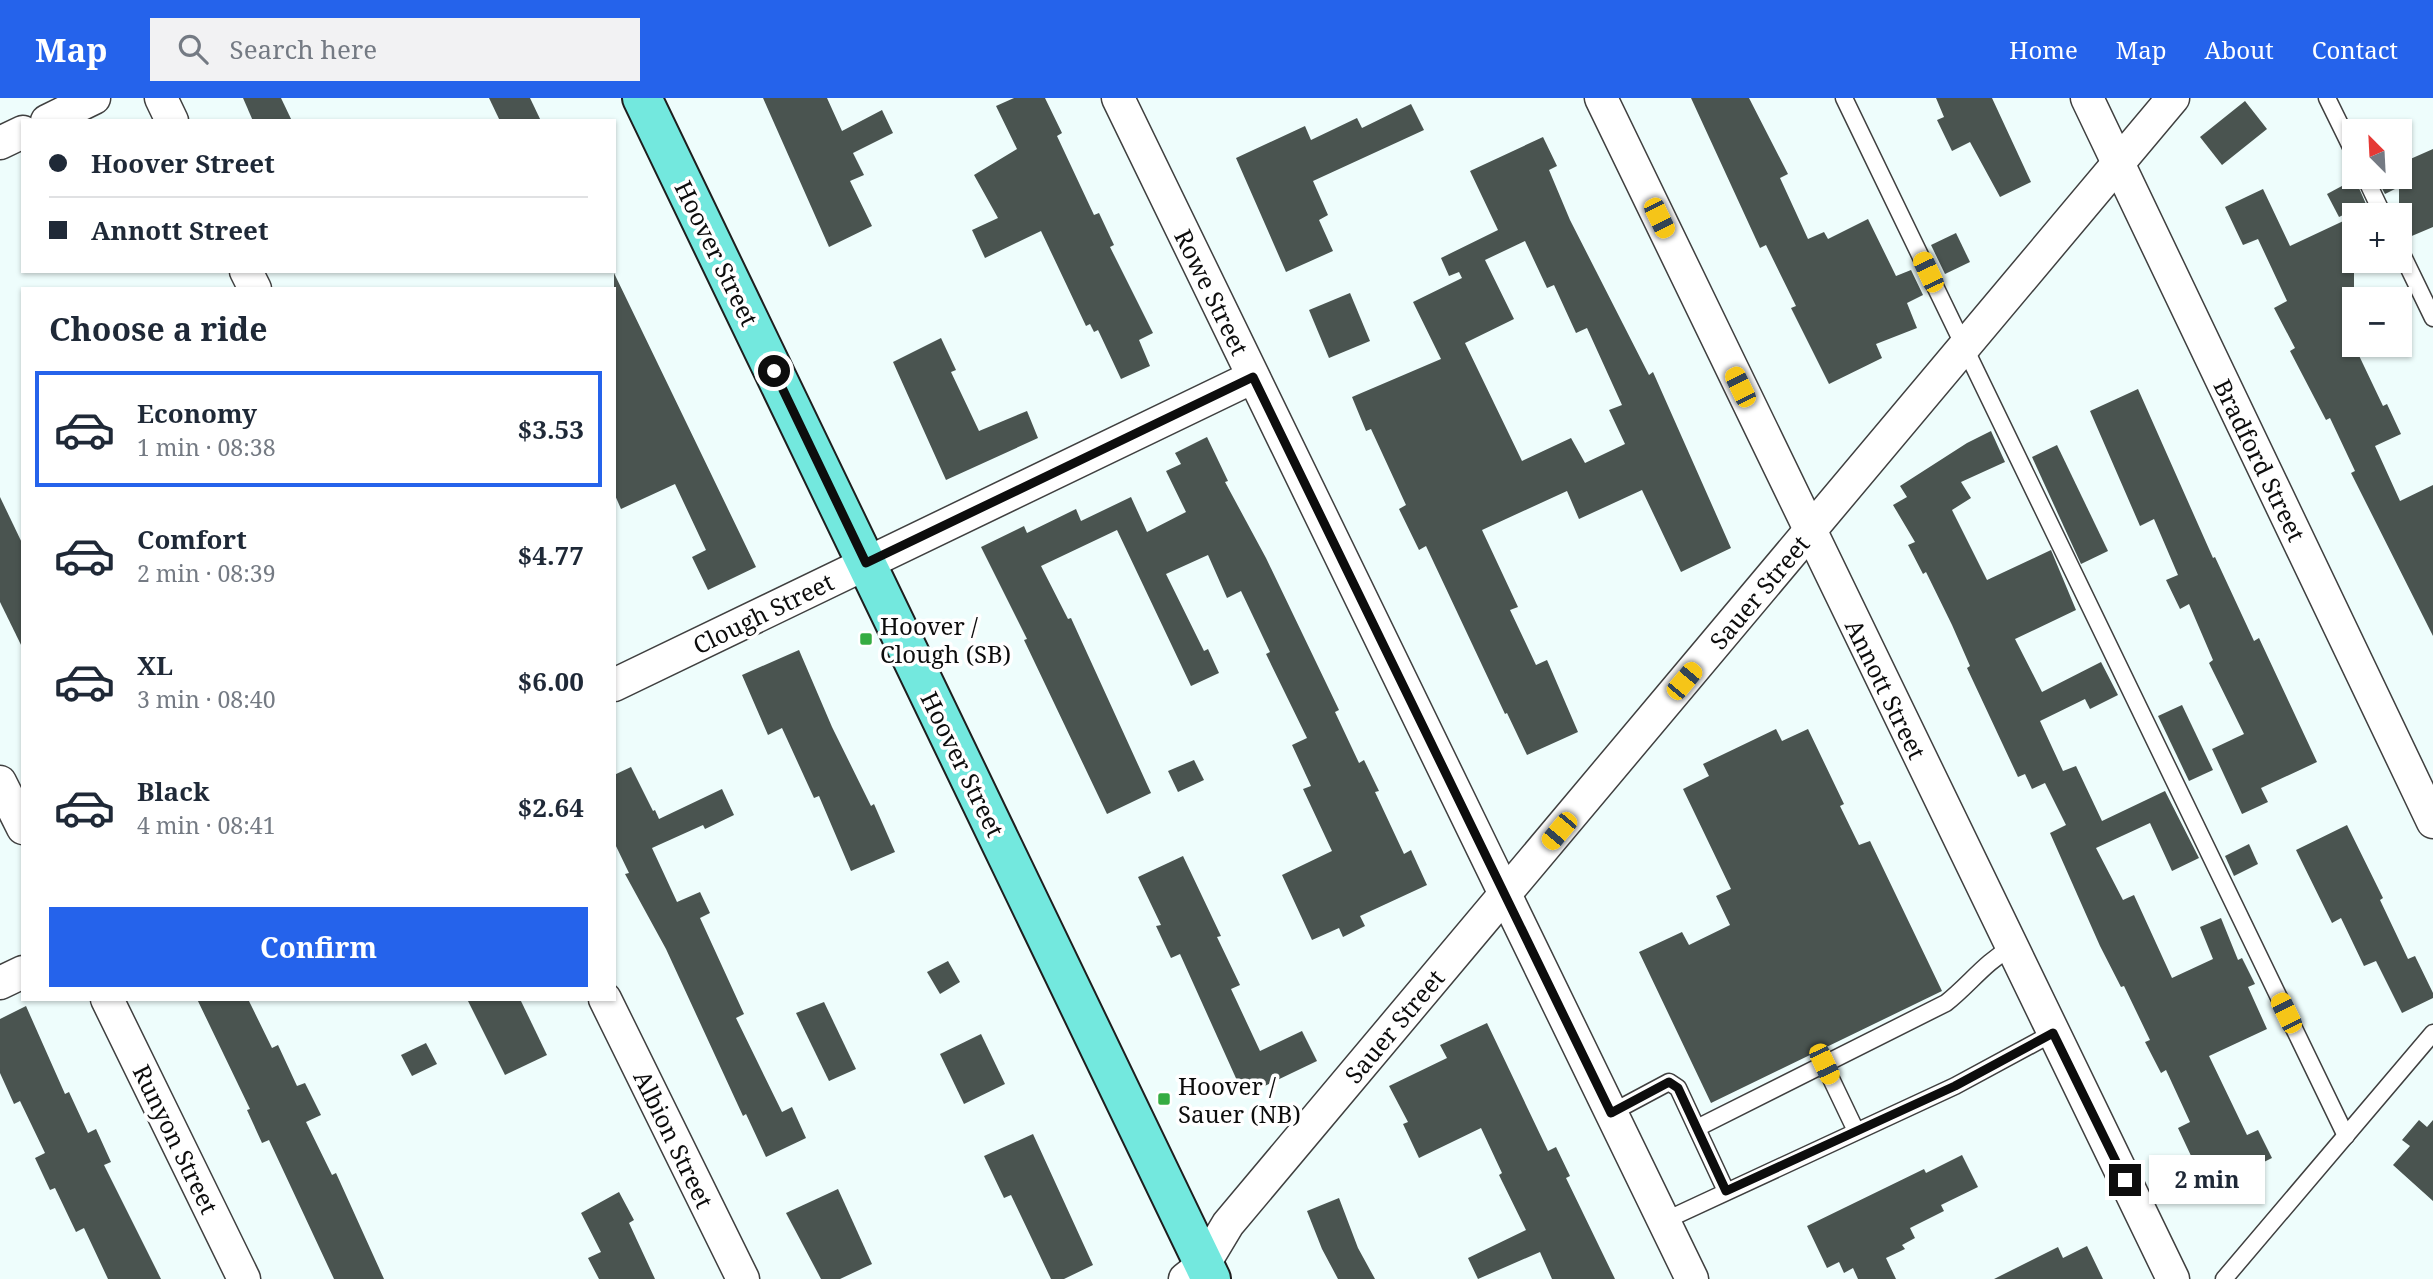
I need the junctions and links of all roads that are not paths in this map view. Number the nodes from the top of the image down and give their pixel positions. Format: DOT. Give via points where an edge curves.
graph roads {
  1 [pos="94,98"];
  2 [pos="161,98"];
  3 [pos="642,98"];
  4 [pos="1118,98"];
  5 [pos="1601,98"];
  6 [pos="1844,98"];
  7 [pos="2087,98"];
  8 [pos="2173,98"];
  9 [pos="2327,98"];
  10 [pos="51,119"];
  11 [pos="171,119"];
  12 [pos="2342,129"];
  13 [pos="21,133"];
  14 [pos="0,143"];
  15 [pos="2119,164"];
  16 [pos="2411,273"];
  17 [pos="2433,318"];
  18 [pos="1964,347"];
  19 [pos="1253,377"];
  20 [pos="1810,531"];
  21 [pos="866,563"];
  22 [pos="616,684"];
  23 [pos="0,782"];
  24 [pos="2433,822"];
  25 [pos="21,824"];
  26 [pos="1505,895"];
  27 [pos="2012,947"];
  28 [pos="21,973"];
  29 [pos="0,983"];
  30 [pos="108,1001"];
  31 [pos="606,1001"];
  32 [pos="2053,1033"];
  33 [pos="2433,1033"];
  34 [pos="1824,1064"];
  35 [pos="1611,1113"];
  36 [pos="1696,1128"];
  37 [pos="1856,1132"];
  38 [pos="2346,1136"];
  39 [pos="1726,1191"];
  40 [pos="1664,1221"];
  41 [pos="1200,1274"];
  42 [pos="244,1279"];
  43 [pos="743,1279"];
  44 [pos="1692,1279"];
  45 [pos="2173,1279"];
  46 [pos="2224,1279"];
  1 -- 10 [label="street"];
  2 -- 11 [label="street"];
  3 -- 21 [label="main road, Hoover Street"];
  4 -- 19 [label="street, Rowe Street"];
  5 -- 20 [label="street, Annott Street"];
  6 -- 18 [label="lane"];
  7 -- 15 [label="street, Bradford Street"];
  8 -- 15 [label="street, Sauer Street"];
  9 -- 12 [label="lane"];
  13 -- 14 [label="street"];
  15 -- 18 [label="street, Sauer Street"];
  15 -- 24 [label="street, Bradford Street"];
  16 -- 17 [label="lane"];
  18 -- 20 [label="street, Sauer Street"];
  18 -- 38 [label="lane"];
  19 -- 21 [label="street, Clough Street"];
  19 -- 26 [label="street, Rowe Street"];
  20 -- 26 [label="street, Sauer Street"];
  20 -- 27 [label="street, Annott Street"];
  21 -- 22 [label="street, Clough Street"];
  21 -- 41 [label="main road, Hoover Street"];
  23 -- 25 [label="street"];
  26 -- 35 [label="street, Rowe Street"];
  26 -- 41 [label="street, Sauer Street" via="1228,1224"];
  27 -- 32 [label="street, Annott Street"];
  27 -- 34 [label="lane" via="1989,960 1946,1003"];
  28 -- 29 [label="street"];
  30 -- 42 [label="street, Runyon Street"];
  31 -- 43 [label="street, Albion Street"];
  32 -- 37 [label="lane"];
  32 -- 45 [label="street, Annott Street"];
  33 -- 38 [label="lane"];
  34 -- 36 [label="lane"];
  34 -- 37 [label="lane"];
  35 -- 36 [label="lane" via="1669,1082 1678,1088"];
  35 -- 40 [label="street, Rowe Street"];
  36 -- 39 [label="lane"];
  37 -- 39 [label="lane"];
  38 -- 46 [label="lane"];
  39 -- 40 [label="lane"];
  40 -- 44 [label="street, Rowe Street"];
}
